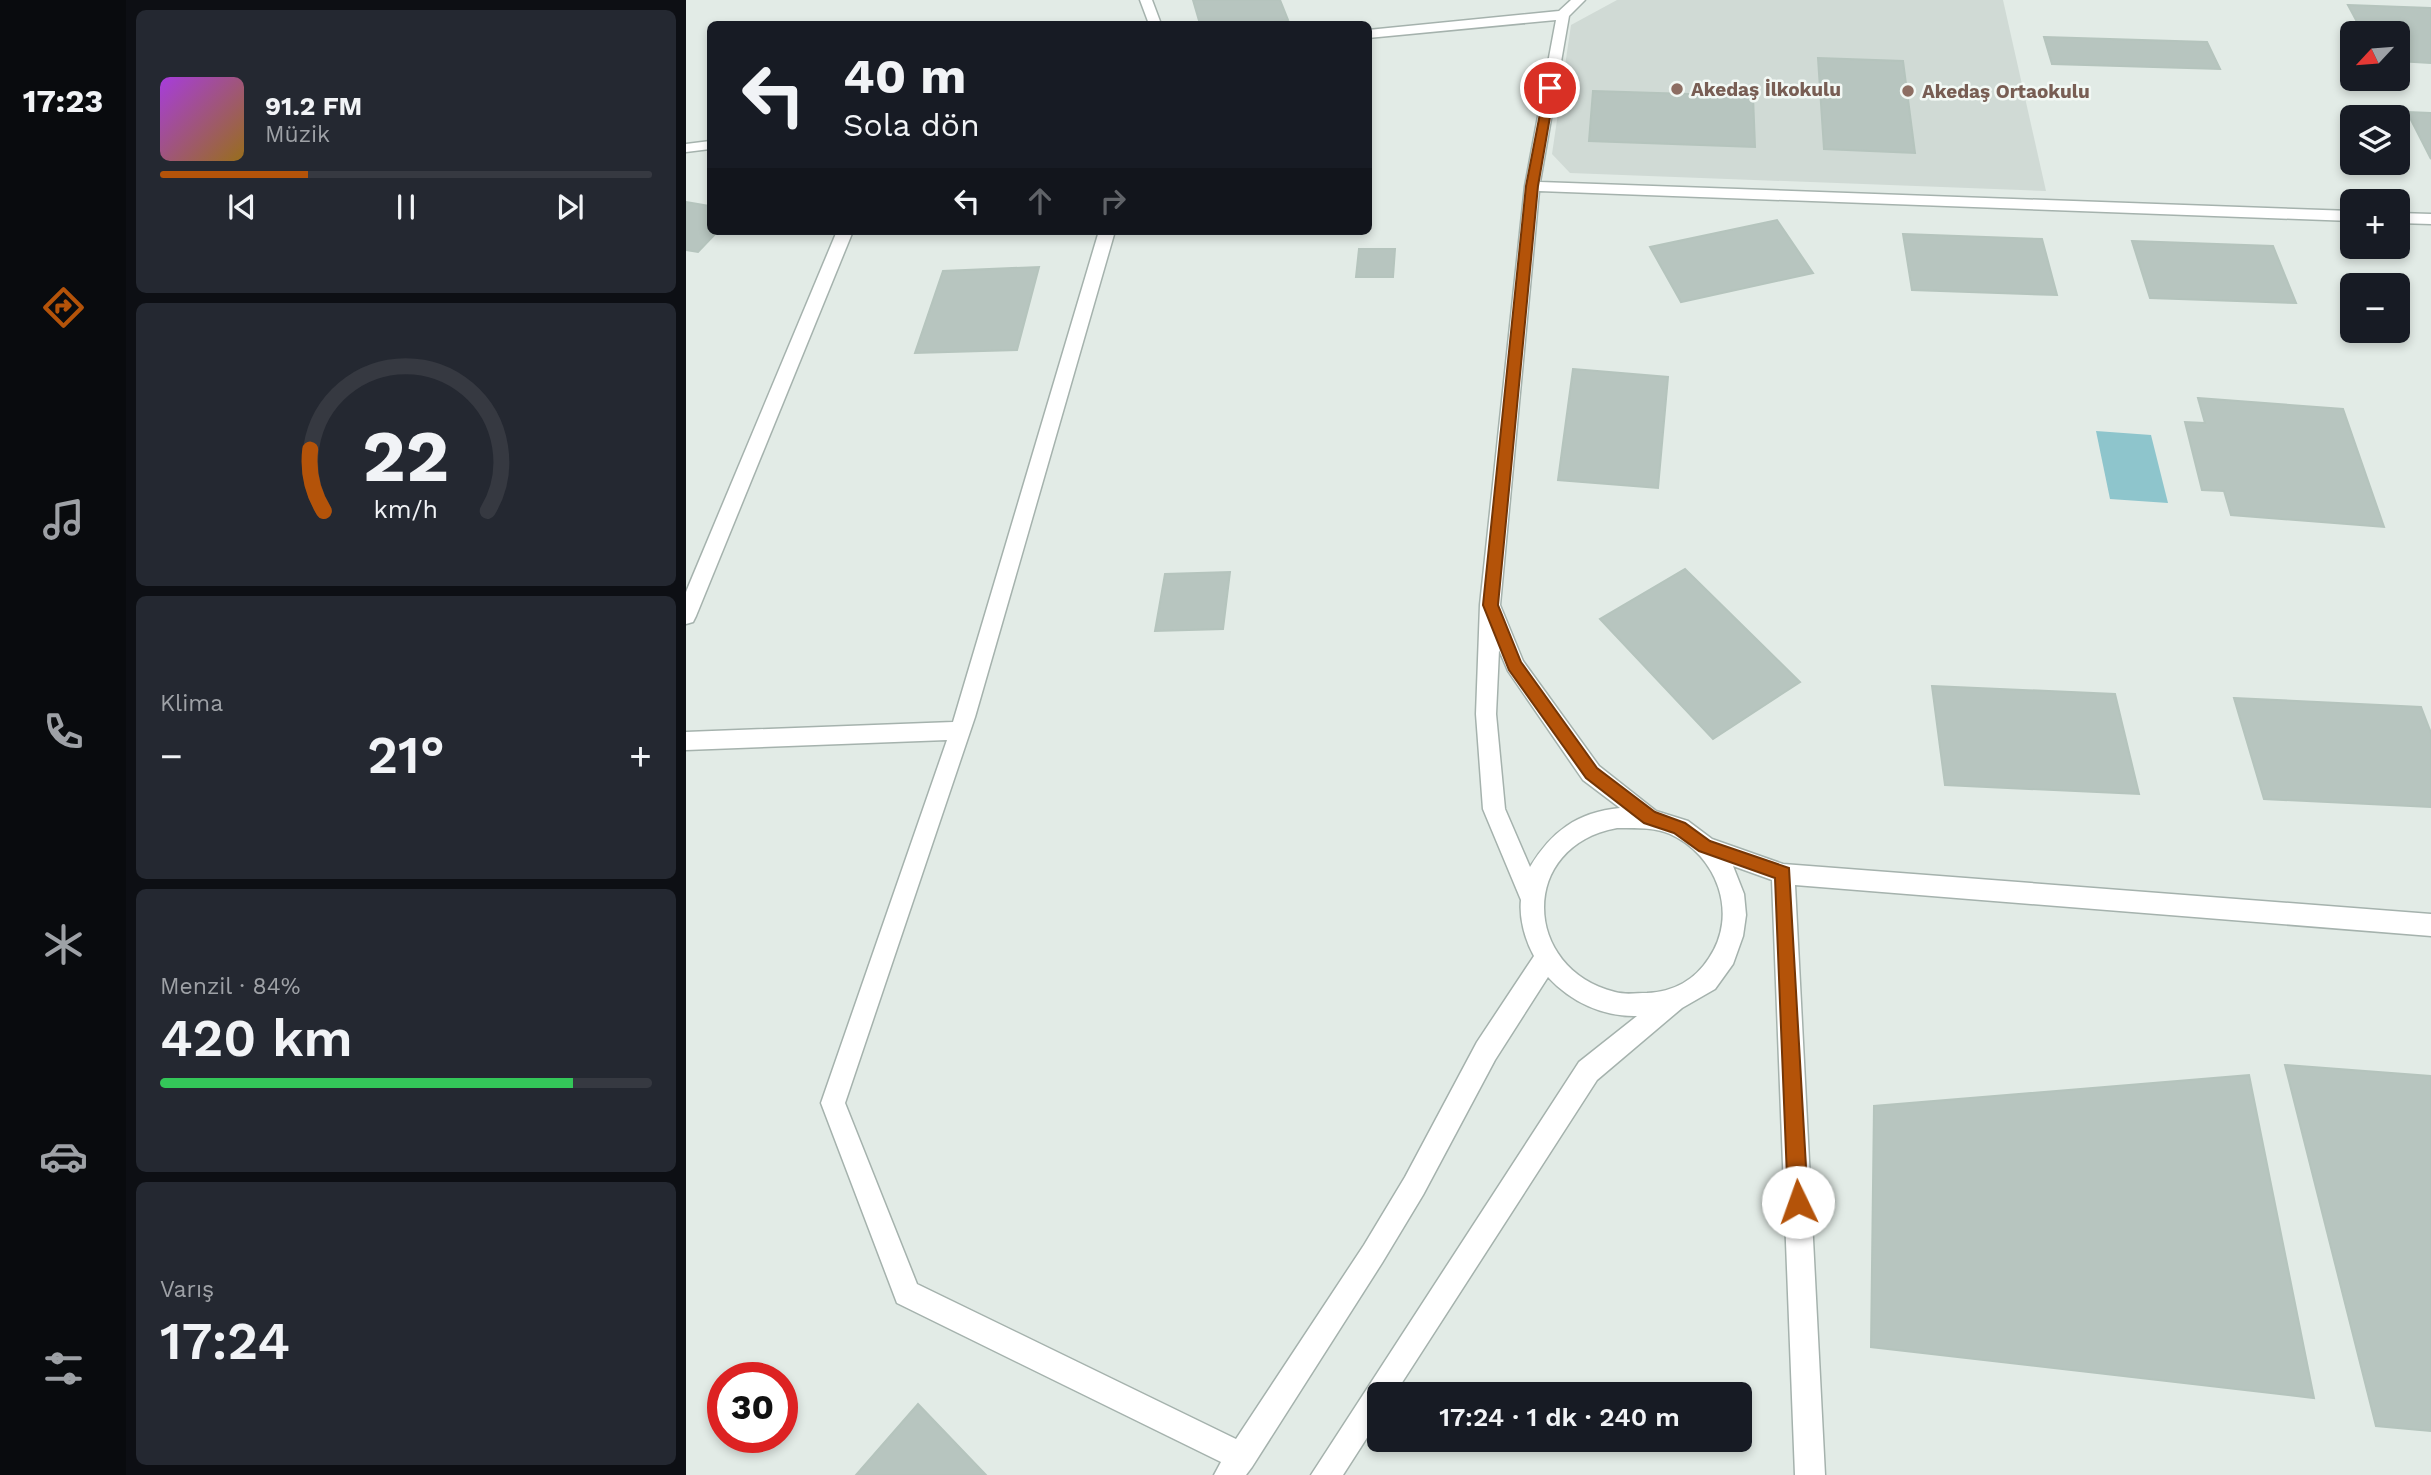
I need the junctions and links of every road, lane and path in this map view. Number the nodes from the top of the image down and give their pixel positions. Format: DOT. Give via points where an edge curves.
graph roads {
  1 [pos="1146,0"];
  2 [pos="1578,0"];
  3 [pos="1563,15"];
  4 [pos="1154,21"];
  5 [pos="1372,34"];
  6 [pos="707,145"];
  7 [pos="686,148"];
  8 [pos="1532,186"];
  9 [pos="2340,216"];
  10 [pos="2410,218"];
  11 [pos="2431,219"];
  12 [pos="843,235"];
  13 [pos="1106,235"];
  14 [pos="1490,605"];
  15 [pos="686,616"];
  16 [pos="960,731"];
  17 [pos="686,741"];
  18 [pos="1649,818"];
  19 [pos="1705,846"];
  20 [pos="1783,874"];
  21 [pos="1531,896"];
  22 [pos="2431,925"];
  23 [pos="1546,959"];
  24 [pos="1674,1001"];
  25 [pos="1235,1466"];
  26 [pos="1326,1475"];
  27 [pos="1810,1475"];
  1 -- 4 [label="street"];
  2 -- 3 [label="street"];
  3 -- 5 [label="street"];
  3 -- 8 [label="street"];
  6 -- 7 [label="street"];
  8 -- 9 [label="street"];
  8 -- 14 [label="street"];
  10 -- 11 [label="street"];
  12 -- 15 [label="street"];
  13 -- 16 [label="street"];
  14 -- 18 [label="street" via="1515,665 1591,773"];
  14 -- 21 [label="street" via="1486,714 1493,809"];
  16 -- 17 [label="street"];
  16 -- 25 [label="street" via="833,1103 907,1293"];
  18 -- 19 [label="street" via="1679,828"];
  18 -- 21 [label="street" via="1588,824 1561,841 1541,866"];
  19 -- 20 [label="street"];
  19 -- 24 [label="street" via="1725,870 1735,900 1735,930 1725,959 1704,984"];
  20 -- 22 [label="street"];
  20 -- 27 [label="street"];
  21 -- 23 [label="street" via="1532,928"];
  23 -- 24 [label="street" via="1569,985 1602,1002 1638,1008"];
  23 -- 25 [label="street" via="1486,1051 1373,1254"];
  24 -- 26 [label="street" via="1588,1071"];
}
